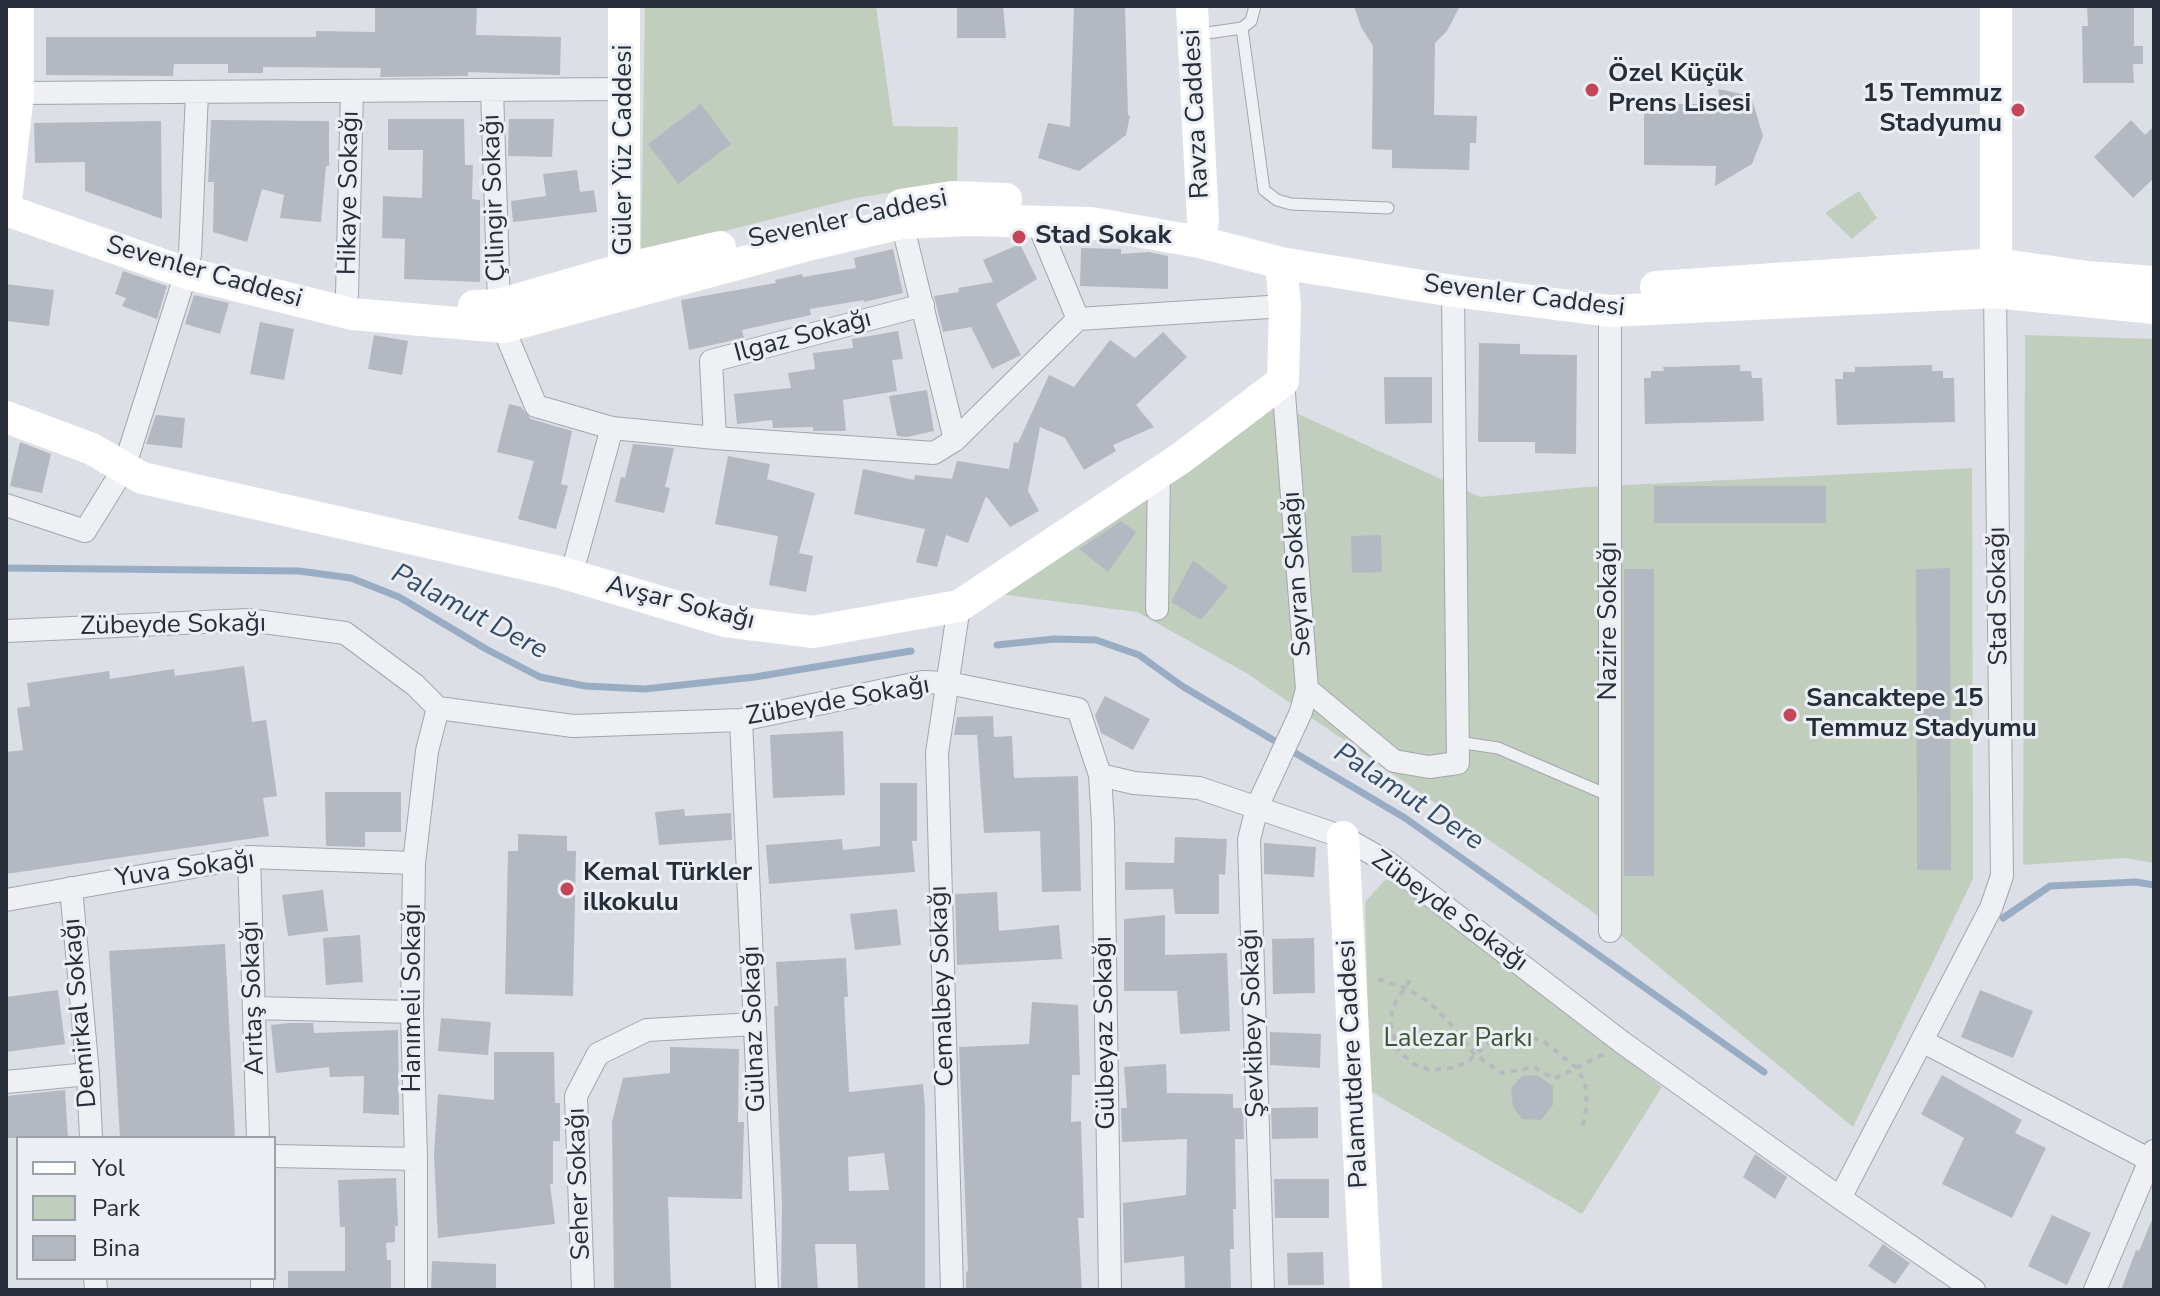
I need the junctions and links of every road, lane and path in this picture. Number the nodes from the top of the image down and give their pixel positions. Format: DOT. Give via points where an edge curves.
graph roads {
  1 [pos="18,6"];
  2 [pos="624,6"];
  3 [pos="1255,6"];
  4 [pos="1996,6"];
  5 [pos="1193,20"];
  6 [pos="1242,28"];
  7 [pos="625,89"];
  8 [pos="492,90"];
  9 [pos="352,91"];
  10 [pos="18,93"];
  11 [pos="197,93"];
  12 [pos="7,200"];
  13 [pos="1388,208"];
  14 [pos="1037,221"];
  15 [pos="902,223"];
  16 [pos="1201,232"];
  17 [pos="1281,263"];
  18 [pos="188,264"];
  19 [pos="1996,278"];
  20 [pos="626,281"];
  21 [pos="2154,282"];
  22 [pos="1453,291"];
  23 [pos="347,294"];
  24 [pos="923,305"];
  25 [pos="1285,306"];
  26 [pos="2154,308"];
  27 [pos="1610,311"];
  28 [pos="501,316"];
  29 [pos="1078,319"];
  30 [pos="1283,381"];
  31 [pos="6,417"];
  32 [pos="612,428"];
  33 [pos="715,438"];
  34 [pos="955,440"];
  35 [pos="124,468"];
  36 [pos="1159,473"];
  37 [pos="6,505"];
  38 [pos="571,576"];
  39 [pos="959,606"];
  40 [pos="1157,609"];
  41 [pos="6,631"];
  42 [pos="948,683"];
  43 [pos="1307,689"];
  44 [pos="438,708"];
  45 [pos="741,720"];
  46 [pos="1458,742"];
  47 [pos="1278,761"];
  48 [pos="1100,775"];
  49 [pos="1611,796"];
  50 [pos="1257,807"];
  51 [pos="1343,837"];
  52 [pos="249,857"];
  53 [pos="414,863"];
  54 [pos="71,888"];
  55 [pos="6,900"];
  56 [pos="1610,931"];
  57 [pos="1350,970"];
  58 [pos="1410,980"];
  59 [pos="1405,988"];
  60 [pos="255,1008"];
  61 [pos="412,1012"];
  62 [pos="754,1024"];
  63 [pos="1922,1041"];
  64 [pos="1475,1055"];
  65 [pos="1577,1068"];
  66 [pos="88,1074"];
  67 [pos="6,1082"];
  68 [pos="1582,1129"];
  69 [pos="91,1136"];
  70 [pos="258,1136"];
  71 [pos="2152,1155"];
  72 [pos="276,1156"];
  73 [pos="416,1159"];
  74 [pos="1840,1198"];
  75 [pos="1944,1269"];
  76 [pos="416,1290"];
  77 [pos="583,1290"];
  78 [pos="767,1290"];
  79 [pos="952,1290"];
  80 [pos="1110,1290"];
  81 [pos="1263,1290"];
  82 [pos="1366,1290"];
  83 [pos="1934,1290"];
  84 [pos="1974,1290"];
  85 [pos="2095,1290"];
  1 -- 10 [label="main road"];
  2 -- 7 [label="main road, Güler Yüz Caddesi"];
  3 -- 6 [label="lane" via="1251,21"];
  4 -- 19 [label="main road"];
  5 -- 6 [label="lane"];
  5 -- 16 [label="main road, Ravza Caddesi"];
  6 -- 13 [label="lane" via="1264,190 1291,204"];
  7 -- 8 [label="street"];
  7 -- 20 [label="main road, Güler Yüz Caddesi"];
  8 -- 9 [label="street"];
  8 -- 28 [label="street, Çilingir Sokağı"];
  9 -- 11 [label="street"];
  9 -- 23 [label="street, Hikaye Sokağı"];
  10 -- 11 [label="street"];
  10 -- 12 [label="main road"];
  11 -- 18 [label="street"];
  12 -- 18 [label="main road, Sevenler Caddesi"];
  14 -- 15 [label="main road, Sevenler Caddesi"];
  14 -- 16 [label="main road, Sevenler Caddesi"];
  14 -- 29 [label="street"];
  15 -- 20 [label="main road, Sevenler Caddesi"];
  15 -- 24 [label="street"];
  16 -- 17 [label="main road, Sevenler Caddesi"];
  16 -- 19 [label="main road, Sevenler Caddesi" via="1381,264 1607,291"];
  16 -- 20 [label="main road, Sevenler Caddesi" via="1078,202 952,197 891,207"];
  17 -- 22 [label="main road, Sevenler Caddesi"];
  17 -- 25 [label="main road"];
  18 -- 23 [label="main road, Sevenler Caddesi"];
  18 -- 28 [label="main road, Sevenler Caddesi" via="352,314"];
  18 -- 35 [label="street"];
  19 -- 21 [label="main road, Sevenler Caddesi"];
  19 -- 26 [label="main road, Sevenler Caddesi"];
  19 -- 27 [label="main road, Sevenler Caddesi"];
  19 -- 63 [label="street, Stad Sokağı" via="2002,876 1991,908"];
  20 -- 28 [label="main road, Sevenler Caddesi"];
  22 -- 27 [label="main road, Sevenler Caddesi"];
  22 -- 46 [label="street"];
  23 -- 28 [label="main road, Sevenler Caddesi"];
  24 -- 33 [label="street, Ilgaz Sokağı" via="711,361"];
  24 -- 34 [label="street"];
  25 -- 29 [label="street"];
  25 -- 30 [label="main road"];
  27 -- 49 [label="street, Nazire Sokağı"];
  28 -- 32 [label="street" via="536,406"];
  29 -- 34 [label="street"];
  30 -- 36 [label="main road, Avşar Sokağı"];
  30 -- 43 [label="street, Seyran Sokağı"];
  31 -- 35 [label="main road, Avşar Sokağı" via="92,449"];
  32 -- 33 [label="street"];
  32 -- 38 [label="street"];
  33 -- 34 [label="street" via="934,453"];
  35 -- 37 [label="street" via="85,531"];
  35 -- 38 [label="main road, Avşar Sokağı" via="142,478"];
  36 -- 39 [label="main road, Avşar Sokağı"];
  36 -- 40 [label="street"];
  38 -- 39 [label="main road, Avşar Sokağı" via="725,621 813,632"];
  39 -- 42 [label="street, Cemalbey Sokağı"];
  41 -- 44 [label="street, Zübeyde Sokağı" via="248,620 345,633"];
  42 -- 45 [label="street, Zübeyde Sokağı" via="923,682"];
  42 -- 48 [label="street, Zübeyde Sokağı" via="1078,709"];
  42 -- 79 [label="street, Cemalbey Sokağı" via="937,753"];
  43 -- 46 [label="street" via="1394,761 1429,767 1458,763"];
  43 -- 47 [label="street, Seyran Sokağı"];
  44 -- 45 [label="street, Zübeyde Sokağı" via="573,726"];
  44 -- 53 [label="street, Hanımeli Sokağı" via="427,751"];
  45 -- 62 [label="street, Gülnaz Sokağı"];
  46 -- 49 [label="lane" via="1498,748"];
  47 -- 50 [label="street, Şevkibey Sokağı"];
  48 -- 50 [label="street, Zübeyde Sokağı" via="1199,788"];
  48 -- 80 [label="street, Gülbeyaz Sokağı"];
  49 -- 56 [label="street, Nazire Sokağı"];
  50 -- 51 [label="street, Zübeyde Sokağı"];
  50 -- 81 [label="street, Şevkibey Sokağı" via="1249,840"];
  51 -- 57 [label="main road, Palamutdere Caddesi"];
  51 -- 74 [label="street, Zübeyde Sokağı" via="1387,862 1623,1043"];
  52 -- 53 [label="street, Yuva Sokağı"];
  52 -- 54 [label="street, Yuva Sokağı"];
  52 -- 60 [label="street, Arıtaş Sokağı"];
  53 -- 61 [label="street, Hanımeli Sokağı"];
  54 -- 55 [label="street, Yuva Sokağı"];
  54 -- 66 [label="street, Demirkal Sokağı"];
  57 -- 59 [label="path"];
  57 -- 82 [label="main road, Palamutdere Caddesi"];
  58 -- 59 [label="path"];
  59 -- 64 [label="path" via="1429,1002"];
  59 -- 64 [label="path" via="1392,1008 1398,1050 1413,1064 1431,1070 1467,1063"];
  60 -- 61 [label="street"];
  60 -- 70 [label="street, Arıtaş Sokağı"];
  61 -- 73 [label="street, Hanımeli Sokağı"];
  62 -- 77 [label="street, Seher Sokağı" via="647,1030 598,1054 576,1096"];
  62 -- 78 [label="street, Gülnaz Sokağı"];
  63 -- 71 [label="street"];
  63 -- 74 [label="street, Stad Sokağı"];
  64 -- 65 [label="path" via="1502,1073 1534,1067 1554,1079"];
  64 -- 65 [label="path" via="1501,1037 1524,1036 1543,1041"];
  65 -- 68 [label="path" via="1587,1106"];
  66 -- 67 [label="street"];
  66 -- 69 [label="street, Demirkal Sokağı"];
  71 -- 85 [label="street"];
  72 -- 73 [label="street"];
  73 -- 76 [label="street, Hanımeli Sokağı"];
  74 -- 75 [label="street, Zübeyde Sokağı"];
  75 -- 83 [label="street"];
  75 -- 84 [label="street, Zübeyde Sokağı"];
}
